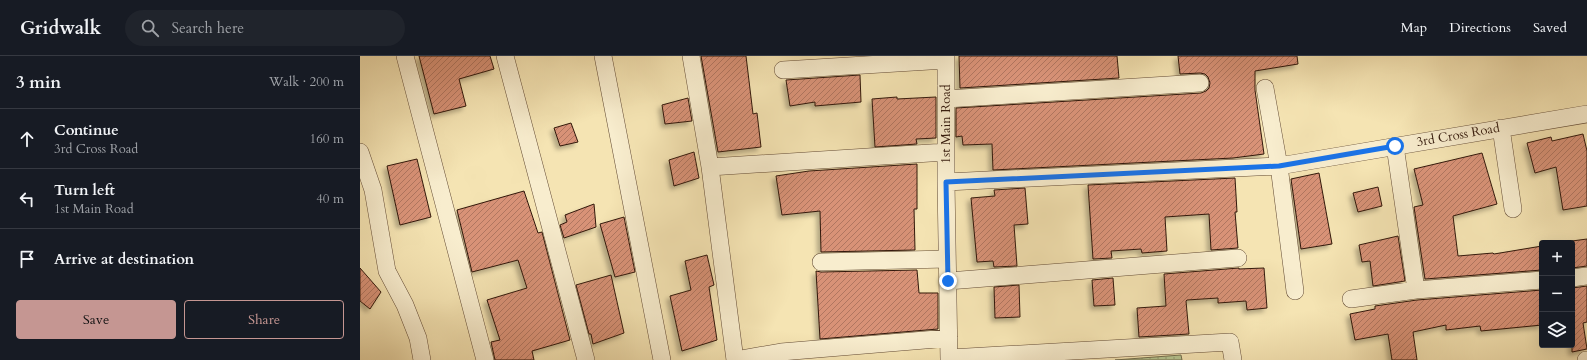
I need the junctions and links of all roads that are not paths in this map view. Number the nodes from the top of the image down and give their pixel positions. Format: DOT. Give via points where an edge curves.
graph roads {
  1 [pos="405,56"];
  2 [pos="505,56"];
  3 [pos="603,56"];
  4 [pos="691,56"];
  5 [pos="946,58"];
  6 [pos="783,70"];
  7 [pos="1200,83"];
  8 [pos="1265,88"];
  9 [pos="946,99"];
  10 [pos="1587,114"];
  11 [pos="1501,128"];
  12 [pos="1395,146"];
  13 [pos="360,152"];
  14 [pos="946,152"];
  15 [pos="1279,166"];
  16 [pos="710,167"];
  17 [pos="946,182"];
  18 [pos="1513,209"];
  19 [pos="1238,258"];
  20 [pos="947,259"];
  21 [pos="821,262"];
  22 [pos="1587,276"];
  23 [pos="1575,278"];
  24 [pos="1539,280"];
  25 [pos="948,281"];
  26 [pos="1416,290"];
  27 [pos="1295,291"];
  28 [pos="1351,299"];
  29 [pos="949,338"];
  30 [pos="781,356"];
  31 [pos="949,359"];
  32 [pos="422,360"];
  33 [pos="485,360"];
  34 [pos="586,360"];
  35 [pos="662,360"];
  36 [pos="734,360"];
  37 [pos="1233,360"];
  1 -- 33 [label="street"];
  2 -- 34 [label="street"];
  3 -- 35 [label="street"];
  4 -- 16 [label="street"];
  5 -- 6 [label="street"];
  5 -- 9 [label="street, 1st Main Road"];
  7 -- 9 [label="street"];
  8 -- 15 [label="street"];
  9 -- 14 [label="street, 1st Main Road"];
  10 -- 11 [label="street, 3rd Cross Road"];
  11 -- 12 [label="street, 3rd Cross Road"];
  11 -- 18 [label="street"];
  12 -- 15 [label="street, 3rd Cross Road"];
  12 -- 26 [label="street"];
  13 -- 32 [label="street" via="373,190 387,271 418,338"];
  14 -- 16 [label="street"];
  14 -- 17 [label="street, 1st Main Road"];
  15 -- 17 [label="street, 3rd Cross Road"];
  15 -- 27 [label="street"];
  16 -- 36 [label="street"];
  17 -- 20 [label="street, 1st Main Road"];
  19 -- 25 [label="street"];
  20 -- 21 [label="street"];
  20 -- 25 [label="street, 1st Main Road"];
  22 -- 23 [label="street"];
  24 -- 26 [label="street"];
  25 -- 29 [label="street, 1st Main Road"];
  26 -- 28 [label="street"];
  29 -- 30 [label="street"];
  29 -- 31 [label="street, 1st Main Road"];
  30 -- 36 [label="street"];
  31 -- 37 [label="street" via="1230,342"];
}
